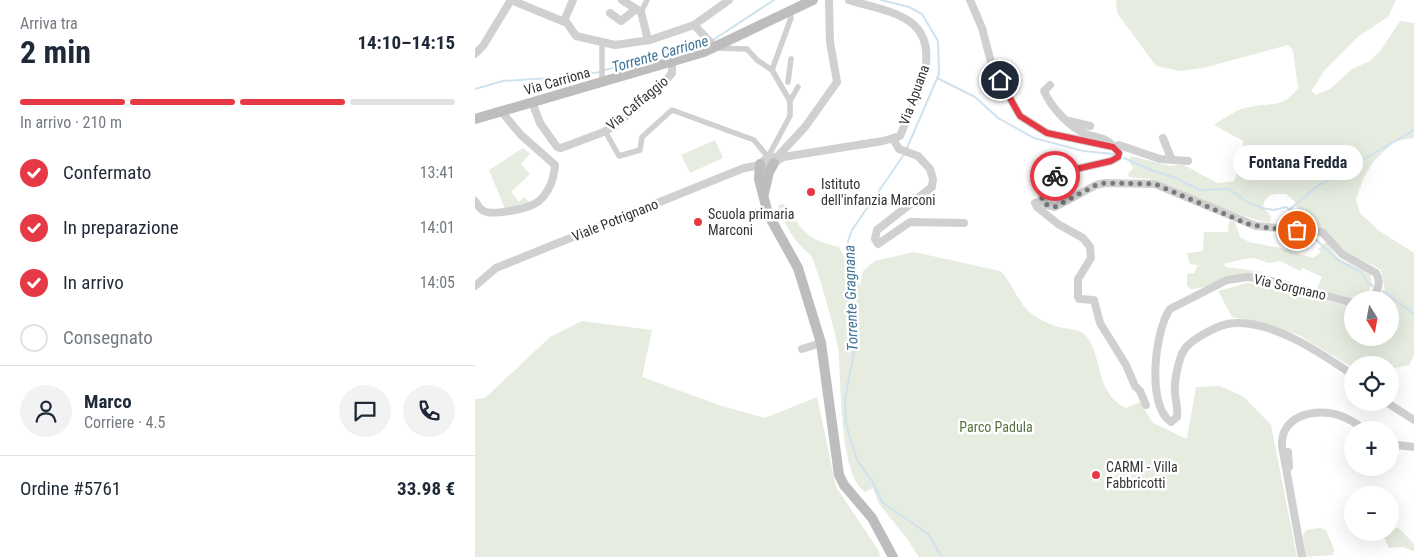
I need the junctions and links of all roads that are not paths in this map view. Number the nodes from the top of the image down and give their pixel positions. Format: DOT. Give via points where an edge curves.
graph roads {
  1 [pos="511,0"];
  2 [pos="573,0"];
  3 [pos="622,0"];
  4 [pos="647,0"];
  5 [pos="729,0"];
  6 [pos="849,0"];
  7 [pos="970,0"];
  8 [pos="818,1"];
  9 [pos="790,10"];
  10 [pos="638,11"];
  11 [pos="610,13"];
  12 [pos="564,22"];
  13 [pos="694,25"];
  14 [pos="648,40"];
  15 [pos="602,43"];
  16 [pos="714,46"];
  17 [pos="475,54"];
  18 [pos="791,59"];
  19 [pos="672,63"];
  20 [pos="772,70"];
  21 [pos="602,78"];
  22 [pos="1050,85"];
  23 [pos="785,86"];
  24 [pos="798,87"];
  25 [pos="790,101"];
  26 [pos="531,102"];
  27 [pos="501,111"];
  28 [pos="475,119"];
  29 [pos="1067,121"];
  30 [pos="1090,126"];
  31 [pos="605,131"];
  32 [pos="1163,138"];
  33 [pos="893,139"];
  34 [pos="1115,148"];
  35 [pos="1171,158"];
  36 [pos="773,160"];
  37 [pos="1188,161"];
  38 [pos="475,201"];
  39 [pos="1042,201"];
  40 [pos="964,223"];
  41 [pos="475,286"];
  42 [pos="1376,291"];
  43 [pos="1344,301"];
  44 [pos="821,344"];
  45 [pos="802,349"];
  46 [pos="1344,368"];
  47 [pos="1146,405"];
  48 [pos="1399,410"];
  49 [pos="1414,420"];
  50 [pos="1352,421"];
  51 [pos="1399,445"];
  52 [pos="1414,447"];
  53 [pos="1289,452"];
  54 [pos="1287,474"];
  55 [pos="893,557"];
  56 [pos="1302,557"];
  1 -- 12 [label="street"];
  1 -- 17 [label="street"];
  2 -- 12 [label="street"];
  3 -- 10 [label="street"];
  4 -- 10 [label="street"];
  5 -- 13 [label="street"];
  6 -- 33 [label="street, Via Apuana" via="905,18 917,28 925,42 927,66 900,136"];
  7 -- 34 [label="street" via="982,28 992,66 1020,116 1047,133"];
  8 -- 9 [label="main road, Via Carriona"];
  8 -- 36 [label="street" via="829,11 837,82 805,127"];
  9 -- 16 [label="main road, Via Carriona"];
  9 -- 20 [label="street" via="791,18"];
  10 -- 11 [label="street" via="621,21"];
  10 -- 14 [label="street"];
  12 -- 15 [label="street" via="576,36"];
  13 -- 14 [label="street"];
  13 -- 16 [label="street"];
  14 -- 15 [label="street" via="615,45"];
  15 -- 21 [label="street"];
  16 -- 19 [label="main road, Via Carriona"];
  16 -- 20 [label="street" via="747,49"];
  18 -- 23 [label="street"];
  19 -- 26 [label="main road, Via Carriona"];
  19 -- 31 [label="street, Via Caffaggio" via="672,73 668,78 615,126"];
  20 -- 23 [label="street"];
  22 -- 29 [label="street" via="1044,91 1046,96"];
  23 -- 25 [label="street"];
  24 -- 25 [label="street"];
  25 -- 36 [label="street" via="791,110"];
  26 -- 27 [label="main road, Via Carriona"];
  26 -- 31 [label="street, Via Caffaggio" via="540,123 559,148"];
  27 -- 28 [label="main road, Via Carriona"];
  27 -- 38 [label="street" via="521,135 555,165 554,176 542,199 523,208 492,213 483,211"];
  29 -- 30 [label="street"];
  29 -- 34 [label="street" via="1085,133 1108,140"];
  31 -- 36 [label="street" via="619,156 640,150 642,138 671,110 754,140"];
  32 -- 35 [label="street"];
  33 -- 36 [label="street, Viale Potrignano"];
  33 -- 40 [label="street, Via Apuana" via="899,149 915,155 930,170 932,187 877,230 875,239 878,244 910,222"];
  34 -- 35 [label="street" via="1119,145 1160,159"];
  34 -- 39 [label="street" via="1118,157 1111,161 1055,176 1042,191"];
  35 -- 37 [label="street"];
  36 -- 41 [label="street, Viale Potrignano" via="744,168 496,268"];
  36 -- 44 [label="main road" via="759,179 763,199 798,268"];
  39 -- 42 [label="street" via="1055,207 1105,183 1155,184 1256,226 1322,232 1342,254 1376,273 1379,282"];
  39 -- 47 [label="street" via="1035,203 1037,207 1083,238 1090,247 1091,258 1078,279 1077,297 1094,300 1100,323"];
  43 -- 46 [label="street, Via Sorgnano" via="1256,278 1227,280 1170,309 1156,358 1156,376 1162,411 1171,422 1177,417 1176,378 1187,345 1226,324 1255,326 1292,337"];
  44 -- 45 [label="street"];
  44 -- 55 [label="main road" via="839,475 872,518"];
  48 -- 49 [label="street"];
  50 -- 54 [label="street" via="1323,413 1295,418 1281,438"];
  51 -- 52 [label="street"];
  53 -- 54 [label="street"];
  54 -- 56 [label="street"];
}
